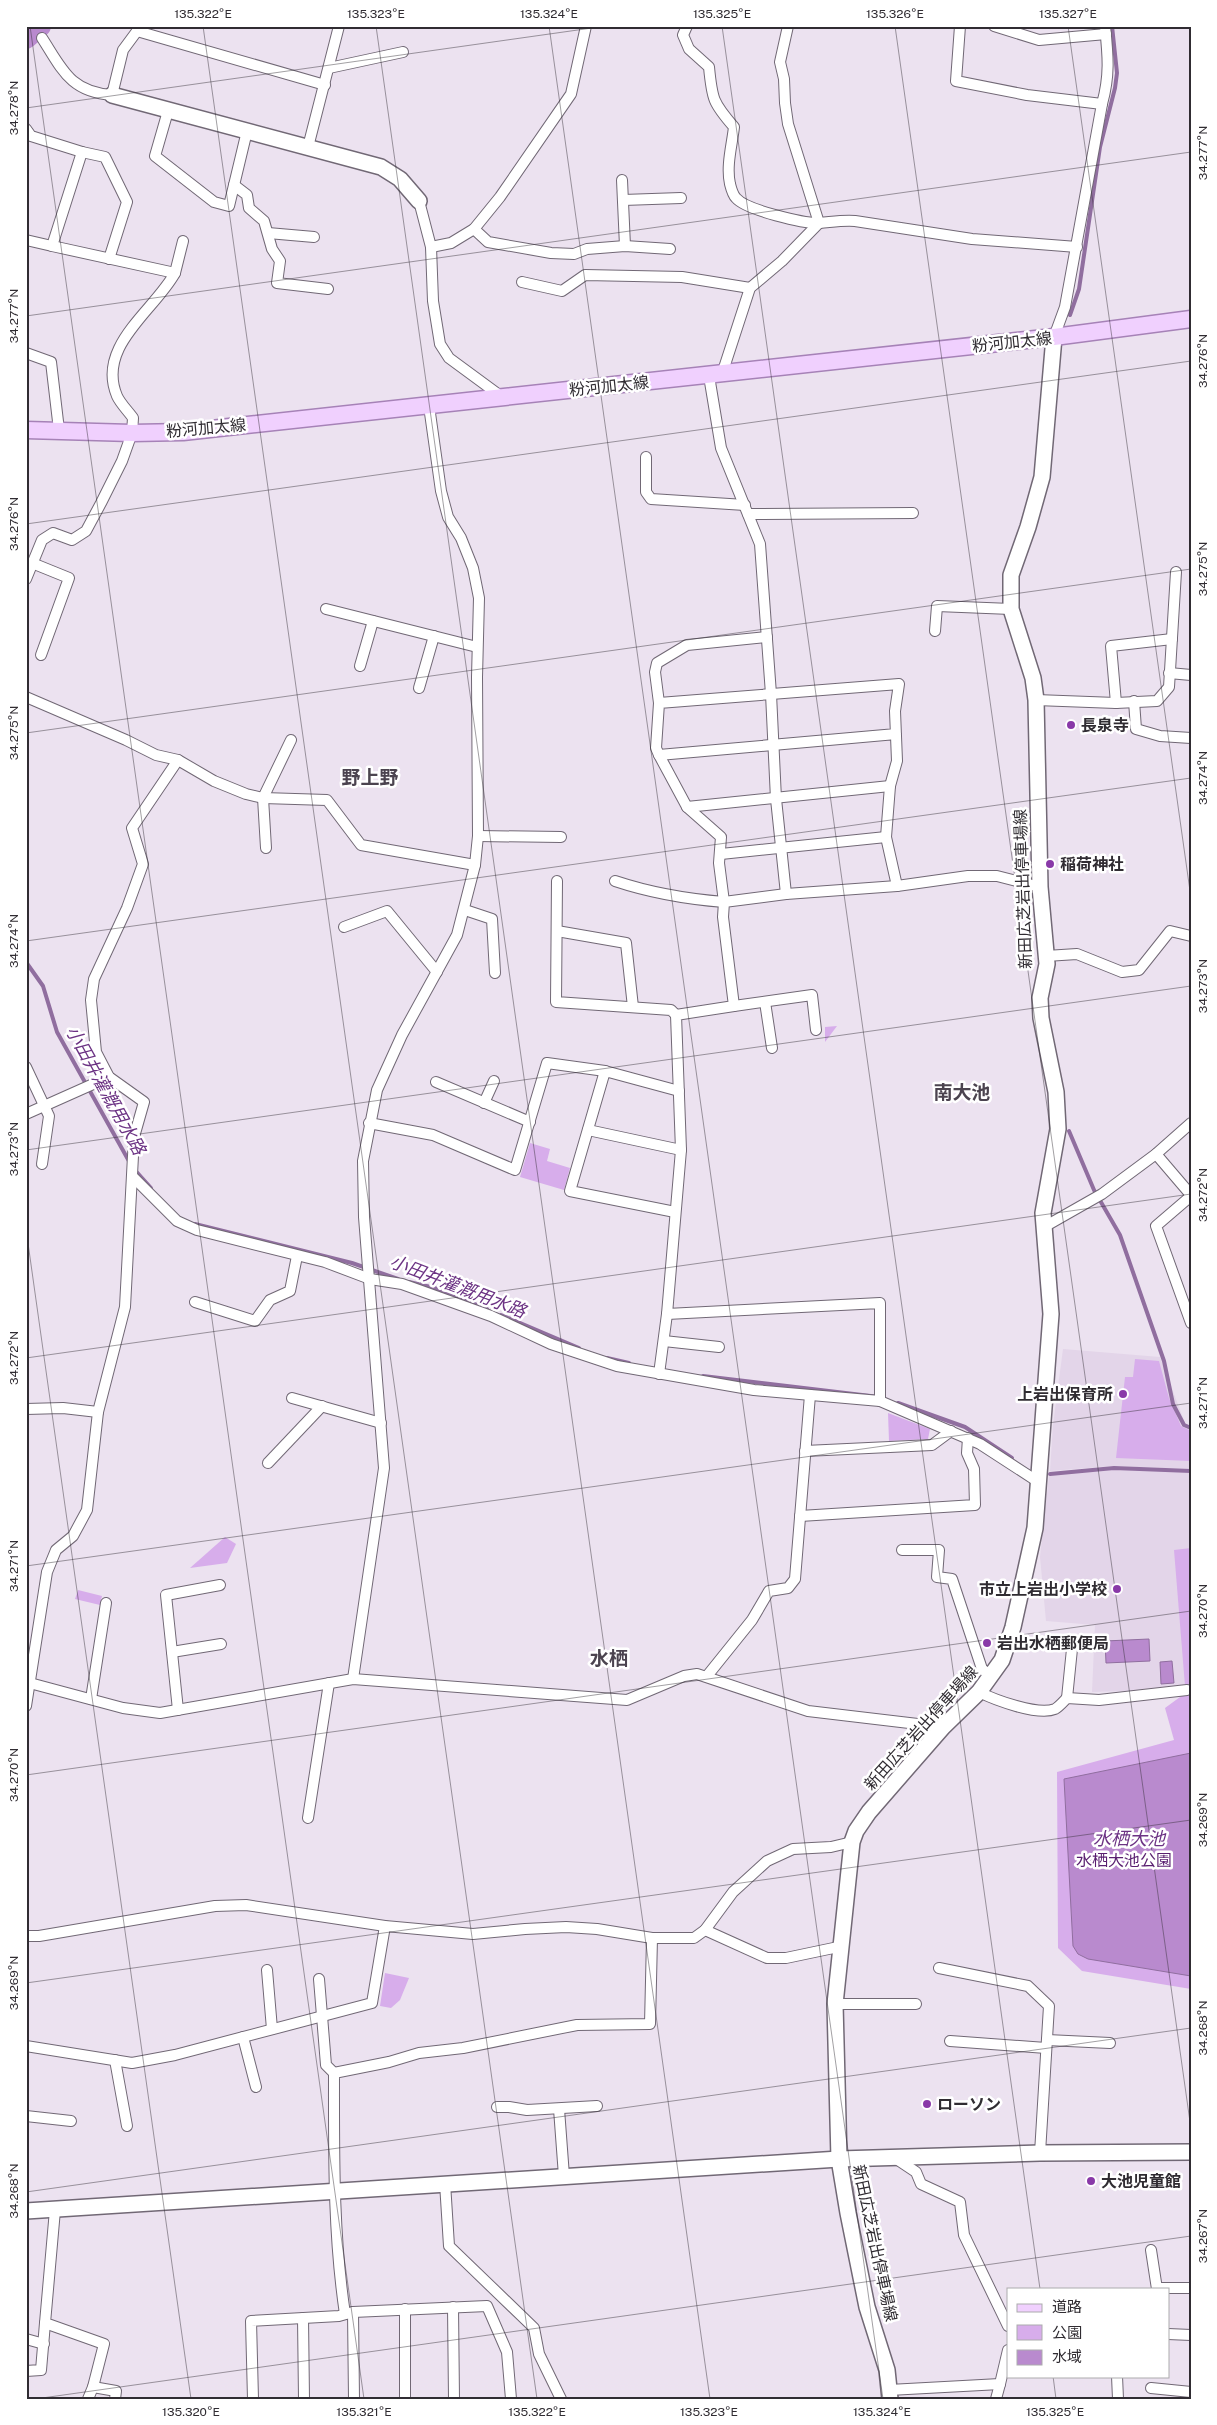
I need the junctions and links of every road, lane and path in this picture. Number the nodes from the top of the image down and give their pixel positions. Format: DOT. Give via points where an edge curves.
graph roads {
  1 [pos="339,26"];
  2 [pos="586,26"];
  3 [pos="687,26"];
  4 [pos="788,26"];
  5 [pos="960,26"];
  6 [pos="994,26"];
  7 [pos="139,29"];
  8 [pos="1106,30"];
  9 [pos="42,38"];
  10 [pos="403,52"];
  11 [pos="329,68"];
  12 [pos="325,85"];
  13 [pos="112,95"];
  14 [pos="1102,104"];
  15 [pos="168,111"];
  16 [pos="26,129"];
  17 [pos="247,131"];
  18 [pos="308,147"];
  19 [pos="82,152"];
  20 [pos="622,180"];
  21 [pos="234,185"];
  22 [pos="681,198"];
  23 [pos="623,200"];
  24 [pos="419,201"];
  25 [pos="819,223"];
  26 [pos="474,229"];
  27 [pos="268,233"];
  28 [pos="314,237"];
  29 [pos="26,240"];
  30 [pos="183,241"];
  31 [pos="52,246"];
  32 [pos="625,246"];
  33 [pos="432,247"];
  34 [pos="1077,247"];
  35 [pos="670,249"];
  36 [pos="109,259"];
  37 [pos="175,274"];
  38 [pos="522,282"];
  39 [pos="750,288"];
  40 [pos="328,289"];
  41 [pos="1191,319"];
  42 [pos="1054,337"];
  43 [pos="26,353"];
  44 [pos="716,375"];
  45 [pos="503,398"];
  46 [pos="428,406"];
  47 [pos="26,430"];
  48 [pos="59,430"];
  49 [pos="132,433"];
  50 [pos="646,457"];
  51 [pos="747,510"];
  52 [pos="913,513"];
  53 [pos="32,563"];
  54 [pos="1176,572"];
  55 [pos="26,579"];
  56 [pos="326,609"];
  57 [pos="1011,609"];
  58 [pos="373,620"];
  59 [pos="934,631"];
  60 [pos="434,636"];
  61 [pos="767,638"];
  62 [pos="1172,638"];
  63 [pos="477,647"];
  64 [pos="41,655"];
  65 [pos="360,666"];
  66 [pos="1169,673"];
  67 [pos="1191,676"];
  68 [pos="419,688"];
  69 [pos="771,694"];
  70 [pos="26,697"];
  71 [pos="1036,700"];
  72 [pos="1134,701"];
  73 [pos="658,703"];
  74 [pos="1116,703"];
  75 [pos="896,734"];
  76 [pos="1191,738"];
  77 [pos="291,740"];
  78 [pos="773,745"];
  79 [pos="659,755"];
  80 [pos="178,760"];
  81 [pos="890,786"];
  82 [pos="263,798"];
  83 [pos="776,800"];
  84 [pos="687,807"];
  85 [pos="478,836"];
  86 [pos="561,837"];
  87 [pos="886,837"];
  88 [pos="266,848"];
  89 [pos="781,848"];
  90 [pos="721,854"];
  91 [pos="475,865"];
  92 [pos="557,881"];
  93 [pos="615,881"];
  94 [pos="897,886"];
  95 [pos="1040,887"];
  96 [pos="786,894"];
  97 [pos="724,902"];
  98 [pos="465,910"];
  99 [pos="344,928"];
  100 [pos="557,931"];
  101 [pos="1191,936"];
  102 [pos="1046,956"];
  103 [pos="437,972"];
  104 [pos="495,973"];
  105 [pos="765,1002"];
  106 [pos="734,1006"];
  107 [pos="633,1008"];
  108 [pos="676,1015"];
  109 [pos="816,1030"];
  110 [pos="772,1048"];
  111 [pos="26,1067"];
  112 [pos="605,1071"];
  113 [pos="109,1077"];
  114 [pos="494,1081"];
  115 [pos="436,1082"];
  116 [pos="679,1091"];
  117 [pos="484,1102"];
  118 [pos="45,1107"];
  119 [pos="26,1114"];
  120 [pos="530,1122"];
  121 [pos="1191,1122"];
  122 [pos="369,1123"];
  123 [pos="588,1130"];
  124 [pos="681,1150"];
  125 [pos="1156,1154"];
  126 [pos="42,1164"];
  127 [pos="133,1177"];
  128 [pos="1191,1196"];
  129 [pos="675,1212"];
  130 [pos="1044,1228"];
  131 [pos="297,1256"];
  132 [pos="370,1279"];
  133 [pos="195,1302"];
  134 [pos="667,1314"];
  135 [pos="1191,1323"];
  136 [pos="664,1341"];
  137 [pos="719,1347"];
  138 [pos="660,1370"];
  139 [pos="810,1395"];
  140 [pos="880,1396"];
  141 [pos="292,1398"];
  142 [pos="322,1406"];
  143 [pos="28,1407"];
  144 [pos="98,1412"];
  145 [pos="381,1423"];
  146 [pos="951,1431"];
  147 [pos="968,1438"];
  148 [pos="805,1451"];
  149 [pos="268,1463"];
  150 [pos="1040,1483"];
  151 [pos="800,1516"];
  152 [pos="902,1550"];
  153 [pos="220,1585"];
  154 [pos="106,1604"];
  155 [pos="222,1644"];
  156 [pos="1072,1649"];
  157 [pos="172,1652"];
  158 [pos="707,1676"];
  159 [pos="991,1676"];
  160 [pos="353,1679"];
  161 [pos="28,1682"];
  162 [pos="329,1683"];
  163 [pos="1188,1690"];
  164 [pos="979,1692"];
  165 [pos="1067,1698"];
  166 [pos="91,1699"];
  167 [pos="26,1706"];
  168 [pos="178,1710"];
  169 [pos="943,1727"];
  170 [pos="308,1818"];
  171 [pos="852,1842"];
  172 [pos="385,1926"];
  173 [pos="705,1930"];
  174 [pos="26,1936"];
  175 [pos="652,1938"];
  176 [pos="843,1946"];
  177 [pos="939,1968"];
  178 [pos="267,1970"];
  179 [pos="318,1979"];
  180 [pos="835,2004"];
  181 [pos="916,2004"];
  182 [pos="322,2015"];
  183 [pos="272,2028"];
  184 [pos="243,2037"];
  185 [pos="950,2041"];
  186 [pos="1110,2043"];
  187 [pos="1047,2044"];
  188 [pos="26,2046"];
  189 [pos="115,2060"];
  190 [pos="334,2073"];
  191 [pos="256,2087"];
  192 [pos="597,2106"];
  193 [pos="497,2108"];
  194 [pos="559,2109"];
  195 [pos="26,2116"];
  196 [pos="71,2121"];
  197 [pos="127,2126"];
  198 [pos="1191,2152"];
  199 [pos="1040,2153"];
  200 [pos="894,2157"];
  201 [pos="839,2159"];
  202 [pos="564,2176"];
  203 [pos="445,2183"];
  204 [pos="334,2191"];
  205 [pos="55,2210"];
  206 [pos="26,2211"];
  207 [pos="1151,2250"];
  208 [pos="1157,2288"];
  209 [pos="1191,2288"];
  210 [pos="453,2307"];
  211 [pos="405,2310"];
  212 [pos="349,2313"];
  213 [pos="303,2318"];
  214 [pos="45,2324"];
  215 [pos="1007,2324"];
  216 [pos="1170,2334"];
  217 [pos="1191,2335"];
  218 [pos="26,2339"];
  219 [pos="44,2344"];
  220 [pos="1007,2354"];
  221 [pos="26,2371"];
  222 [pos="1117,2378"];
  223 [pos="1000,2384"];
  224 [pos="93,2387"];
  225 [pos="1151,2388"];
  226 [pos="1191,2392"];
  227 [pos="889,2394"];
  228 [pos="88,2399"];
  229 [pos="115,2399"];
  230 [pos="252,2399"];
  231 [pos="304,2399"];
  232 [pos="354,2399"];
  233 [pos="405,2399"];
  234 [pos="454,2399"];
  235 [pos="511,2399"];
  236 [pos="560,2399"];
  237 [pos="996,2399"];
  238 [pos="1118,2399"];
  1 -- 11 [label="street"];
  2 -- 26 [label="street" via="571,94"];
  3 -- 25 [label="street" via="684,35 689,49 710,67 712,96 734,127 729,174 736,198 775,215"];
  4 -- 25 [label="street" via="780,62 784,103"];
  5 -- 14 [label="street" via="956,81 1027,95"];
  6 -- 8 [label="street" via="1039,40"];
  7 -- 12 [label="street"];
  7 -- 13 [label="street" via="123,50"];
  8 -- 14 [label="street" via="1109,68"];
  9 -- 13 [label="street" via="69,79 83,89"];
  10 -- 11 [label="street"];
  11 -- 12 [label="street"];
  12 -- 18 [label="street"];
  13 -- 15 [label="main road"];
  14 -- 34 [label="street"];
  15 -- 17 [label="main road"];
  15 -- 21 [label="street" via="155,156 214,202 229,206"];
  16 -- 19 [label="street" via="31,136"];
  17 -- 18 [label="main road"];
  17 -- 21 [label="street"];
  18 -- 24 [label="main road" via="381,167 400,179"];
  19 -- 31 [label="street"];
  19 -- 36 [label="street" via="105,157 127,202"];
  20 -- 23 [label="street"];
  21 -- 27 [label="street" via="247,195 249,208 264,221"];
  22 -- 23 [label="street"];
  23 -- 32 [label="street"];
  24 -- 33 [label="street"];
  25 -- 34 [label="street" via="855,221 972,239"];
  25 -- 39 [label="street"];
  26 -- 32 [label="street" via="488,242 551,253 574,254 587,249"];
  26 -- 33 [label="street" via="451,243"];
  27 -- 28 [label="street"];
  27 -- 40 [label="street" via="272,249 280,261 277,283"];
  29 -- 31 [label="street"];
  30 -- 37 [label="street"];
  31 -- 36 [label="street"];
  32 -- 35 [label="street"];
  33 -- 45 [label="street" via="432,301 440,344 449,358"];
  34 -- 42 [label="street" via="1065,307"];
  36 -- 37 [label="street"];
  37 -- 49 [label="street" via="130,329 112,362 117,396 133,418"];
  38 -- 39 [label="street" via="562,291 585,275 682,277"];
  39 -- 44 [label="street"];
  41 -- 42 [label="main road, 粉河加太線"];
  42 -- 44 [label="main road, 粉河加太線"];
  42 -- 57 [label="main road, 新田広芝岩出停車場線" via="1042,477 1011,575"];
  43 -- 48 [label="street" via="51,362"];
  44 -- 45 [label="main road, 粉河加太線"];
  44 -- 51 [label="street" via="721,448"];
  45 -- 46 [label="main road, 粉河加太線"];
  46 -- 49 [label="main road, 粉河加太線" via="183,432"];
  46 -- 63 [label="street" via="440,491 473,568 479,598"];
  47 -- 48 [label="main road, 粉河加太線"];
  48 -- 49 [label="main road, 粉河加太線"];
  49 -- 53 [label="street" via="122,461 86,531 72,540 52,533 42,540"];
  50 -- 51 [label="street" via="646,492 651,499"];
  51 -- 52 [label="street"];
  51 -- 61 [label="street" via="760,544"];
  53 -- 55 [label="street"];
  53 -- 64 [label="street" via="69,578"];
  54 -- 62 [label="street"];
  56 -- 58 [label="street"];
  57 -- 59 [label="street" via="937,606"];
  57 -- 71 [label="main road, 新田広芝岩出停車場線" via="1033,678"];
  58 -- 60 [label="street"];
  58 -- 65 [label="street"];
  60 -- 63 [label="street"];
  60 -- 68 [label="street"];
  61 -- 69 [label="street"];
  61 -- 73 [label="street" via="687,645 657,663"];
  62 -- 66 [label="street"];
  62 -- 74 [label="street" via="1111,646"];
  63 -- 85 [label="street"];
  66 -- 67 [label="street"];
  66 -- 72 [label="street" via="1168,687 1157,701"];
  69 -- 73 [label="street"];
  69 -- 75 [label="street" via="899,684"];
  69 -- 78 [label="street"];
  70 -- 80 [label="street" via="156,755"];
  71 -- 74 [label="street"];
  71 -- 95 [label="main road, 新田広芝岩出停車場線"];
  72 -- 74 [label="street"];
  72 -- 76 [label="street" via="1136,729 1160,736"];
  73 -- 79 [label="street" via="656,748"];
  75 -- 78 [label="street"];
  75 -- 81 [label="street" via="897,761"];
  77 -- 82 [label="street"];
  78 -- 79 [label="street"];
  78 -- 83 [label="street"];
  79 -- 84 [label="street"];
  80 -- 82 [label="street" via="214,781"];
  80 -- 113 [label="street" via="132,828 143,864 127,908 94,979 91,1000 96,1052"];
  81 -- 83 [label="street"];
  81 -- 87 [label="street"];
  82 -- 88 [label="street"];
  82 -- 91 [label="street" via="327,800 361,845"];
  83 -- 84 [label="street"];
  83 -- 89 [label="street"];
  84 -- 90 [label="street" via="721,837"];
  85 -- 86 [label="street"];
  85 -- 91 [label="street"];
  87 -- 89 [label="street"];
  87 -- 94 [label="street"];
  89 -- 90 [label="street"];
  89 -- 96 [label="street"];
  90 -- 97 [label="street" via="718,863"];
  91 -- 98 [label="street"];
  92 -- 100 [label="street"];
  93 -- 97 [label="street" via="648,892"];
  94 -- 95 [label="street" via="968,876 997,876"];
  94 -- 96 [label="street"];
  95 -- 102 [label="main road, 新田広芝岩出停車場線"];
  96 -- 97 [label="street"];
  97 -- 106 [label="street"];
  98 -- 103 [label="street" via="458,935"];
  98 -- 104 [label="street" via="492,919"];
  99 -- 103 [label="street" via="387,910"];
  100 -- 107 [label="street" via="626,943"];
  100 -- 107 [label="street" via="556,1002"];
  101 -- 102 [label="street" via="1170,931 1139,970 1122,972 1077,954"];
  102 -- 130 [label="main road, 新田広芝岩出停車場線" via="1040,998 1041,1018 1056,1092 1058,1129 1043,1213"];
  103 -- 122 [label="street" via="402,1035 377,1090"];
  105 -- 106 [label="street"];
  105 -- 109 [label="street" via="812,996"];
  105 -- 110 [label="street"];
  106 -- 108 [label="street"];
  107 -- 108 [label="street" via="671,1010"];
  108 -- 116 [label="street"];
  111 -- 118 [label="street"];
  112 -- 116 [label="street"];
  112 -- 120 [label="street" via="547,1063"];
  112 -- 123 [label="street"];
  113 -- 118 [label="street"];
  113 -- 127 [label="street" via="144,1102 134,1137"];
  114 -- 117 [label="street"];
  115 -- 117 [label="street"];
  116 -- 124 [label="street"];
  117 -- 120 [label="street"];
  118 -- 119 [label="street"];
  118 -- 126 [label="street" via="49,1116"];
  120 -- 122 [label="street" via="515,1170 433,1135"];
  121 -- 125 [label="street"];
  122 -- 132 [label="street" via="363,1161"];
  123 -- 124 [label="street"];
  123 -- 129 [label="street" via="570,1191"];
  124 -- 129 [label="street"];
  125 -- 128 [label="street"];
  125 -- 130 [label="street" via="1102,1194"];
  127 -- 131 [label="street" via="177,1221 196,1230"];
  127 -- 144 [label="street" via="125,1307"];
  128 -- 135 [label="street" via="1156,1226"];
  129 -- 134 [label="street"];
  130 -- 150 [label="main road, 新田広芝岩出停車場線" via="1051,1314"];
  131 -- 132 [label="street" via="325,1262"];
  131 -- 133 [label="street" via="290,1291 270,1300 256,1321"];
  132 -- 138 [label="street" via="402,1284 491,1316 552,1344 617,1366"];
  132 -- 145 [label="street"];
  134 -- 136 [label="street"];
  134 -- 140 [label="street" via="880,1303"];
  136 -- 137 [label="street"];
  136 -- 138 [label="street"];
  138 -- 139 [label="street" via="754,1390"];
  139 -- 140 [label="street"];
  139 -- 148 [label="street"];
  140 -- 146 [label="street"];
  141 -- 142 [label="street"];
  142 -- 145 [label="street"];
  142 -- 149 [label="street"];
  143 -- 144 [label="street"];
  144 -- 161 [label="street" via="88,1510 73,1536 56,1550 48,1572"];
  145 -- 160 [label="street" via="384,1468"];
  146 -- 147 [label="street"];
  146 -- 148 [label="street" via="932,1445"];
  147 -- 150 [label="street"];
  147 -- 151 [label="street" via="967,1453 974,1469 975,1505"];
  148 -- 151 [label="street"];
  150 -- 159 [label="main road, 新田広芝岩出停車場線" via="1031,1550 1014,1627 1002,1660"];
  151 -- 158 [label="street" via="795,1579 788,1588 769,1591 752,1620"];
  152 -- 159 [label="street" via="938,1550 937,1576 952,1579 982,1669"];
  153 -- 157 [label="street" via="166,1595"];
  154 -- 166 [label="street"];
  155 -- 157 [label="street"];
  156 -- 165 [label="street"];
  157 -- 168 [label="street"];
  158 -- 160 [label="street" via="684,1676 627,1700"];
  158 -- 169 [label="street" via="808,1711"];
  159 -- 164 [label="main road, 新田広芝岩出停車場線"];
  160 -- 162 [label="street"];
  161 -- 166 [label="street"];
  161 -- 167 [label="street"];
  162 -- 168 [label="street"];
  162 -- 170 [label="street"];
  163 -- 165 [label="street" via="1099,1700"];
  164 -- 165 [label="street" via="997,1701 1033,1710 1055,1709"];
  164 -- 169 [label="main road, 新田広芝岩出停車場線"];
  166 -- 168 [label="street" via="141,1711 160,1713"];
  169 -- 171 [label="main road, 新田広芝岩出停車場線" via="869,1812"];
  171 -- 173 [label="street" via="793,1849 767,1861 733,1892"];
  171 -- 176 [label="main road, 新田広芝岩出停車場線"];
  172 -- 174 [label="street" via="246,1905 215,1906"];
  172 -- 175 [label="street" via="473,1934 566,1927"];
  172 -- 182 [label="street" via="372,2003"];
  173 -- 175 [label="street" via="694,1938"];
  173 -- 176 [label="street" via="767,1958 786,1958"];
  175 -- 190 [label="street" via="650,2024 577,2025 463,2048 419,2053"];
  176 -- 180 [label="main road, 新田広芝岩出停車場線"];
  177 -- 187 [label="street" via="1028,1986 1049,2006"];
  178 -- 183 [label="street"];
  179 -- 182 [label="street"];
  180 -- 181 [label="street"];
  180 -- 201 [label="main road, 新田広芝岩出停車場線"];
  182 -- 183 [label="street"];
  182 -- 190 [label="street" via="326,2065"];
  183 -- 184 [label="street"];
  184 -- 189 [label="street" via="132,2063"];
  184 -- 191 [label="street"];
  185 -- 187 [label="street"];
  186 -- 187 [label="street"];
  187 -- 199 [label="street"];
  188 -- 189 [label="street"];
  189 -- 197 [label="street"];
  190 -- 204 [label="street"];
  192 -- 194 [label="street"];
  193 -- 194 [label="street"];
  194 -- 202 [label="street"];
  195 -- 196 [label="street"];
  198 -- 199 [label="main road"];
  199 -- 200 [label="main road"];
  200 -- 201 [label="main road"];
  200 -- 215 [label="street" via="916,2172 921,2184 960,2202 964,2234"];
  201 -- 202 [label="main road"];
  201 -- 227 [label="main road, 新田広芝岩出停車場線" via="867,2307 887,2370"];
  202 -- 203 [label="main road"];
  203 -- 204 [label="main road"];
  203 -- 236 [label="street" via="449,2246 534,2328 539,2354"];
  204 -- 205 [label="main road"];
  204 -- 212 [label="street" via="338,2272"];
  205 -- 206 [label="main road"];
  205 -- 214 [label="street"];
  207 -- 208 [label="street"];
  208 -- 209 [label="street"];
  210 -- 211 [label="street"];
  210 -- 234 [label="street"];
  210 -- 235 [label="street" via="487,2306 507,2352"];
  211 -- 212 [label="street"];
  211 -- 233 [label="street"];
  212 -- 213 [label="street"];
  212 -- 232 [label="street"];
  213 -- 230 [label="street" via="251,2321"];
  213 -- 231 [label="street"];
  214 -- 219 [label="street"];
  214 -- 224 [label="street" via="104,2344"];
  216 -- 217 [label="street"];
  218 -- 219 [label="street"];
  219 -- 221 [label="street" via="42,2370"];
  220 -- 223 [label="street"];
  222 -- 238 [label="street"];
  223 -- 227 [label="street"];
  223 -- 237 [label="street"];
  224 -- 228 [label="street"];
  224 -- 229 [label="street" via="116,2391"];
  225 -- 226 [label="street"];
}
